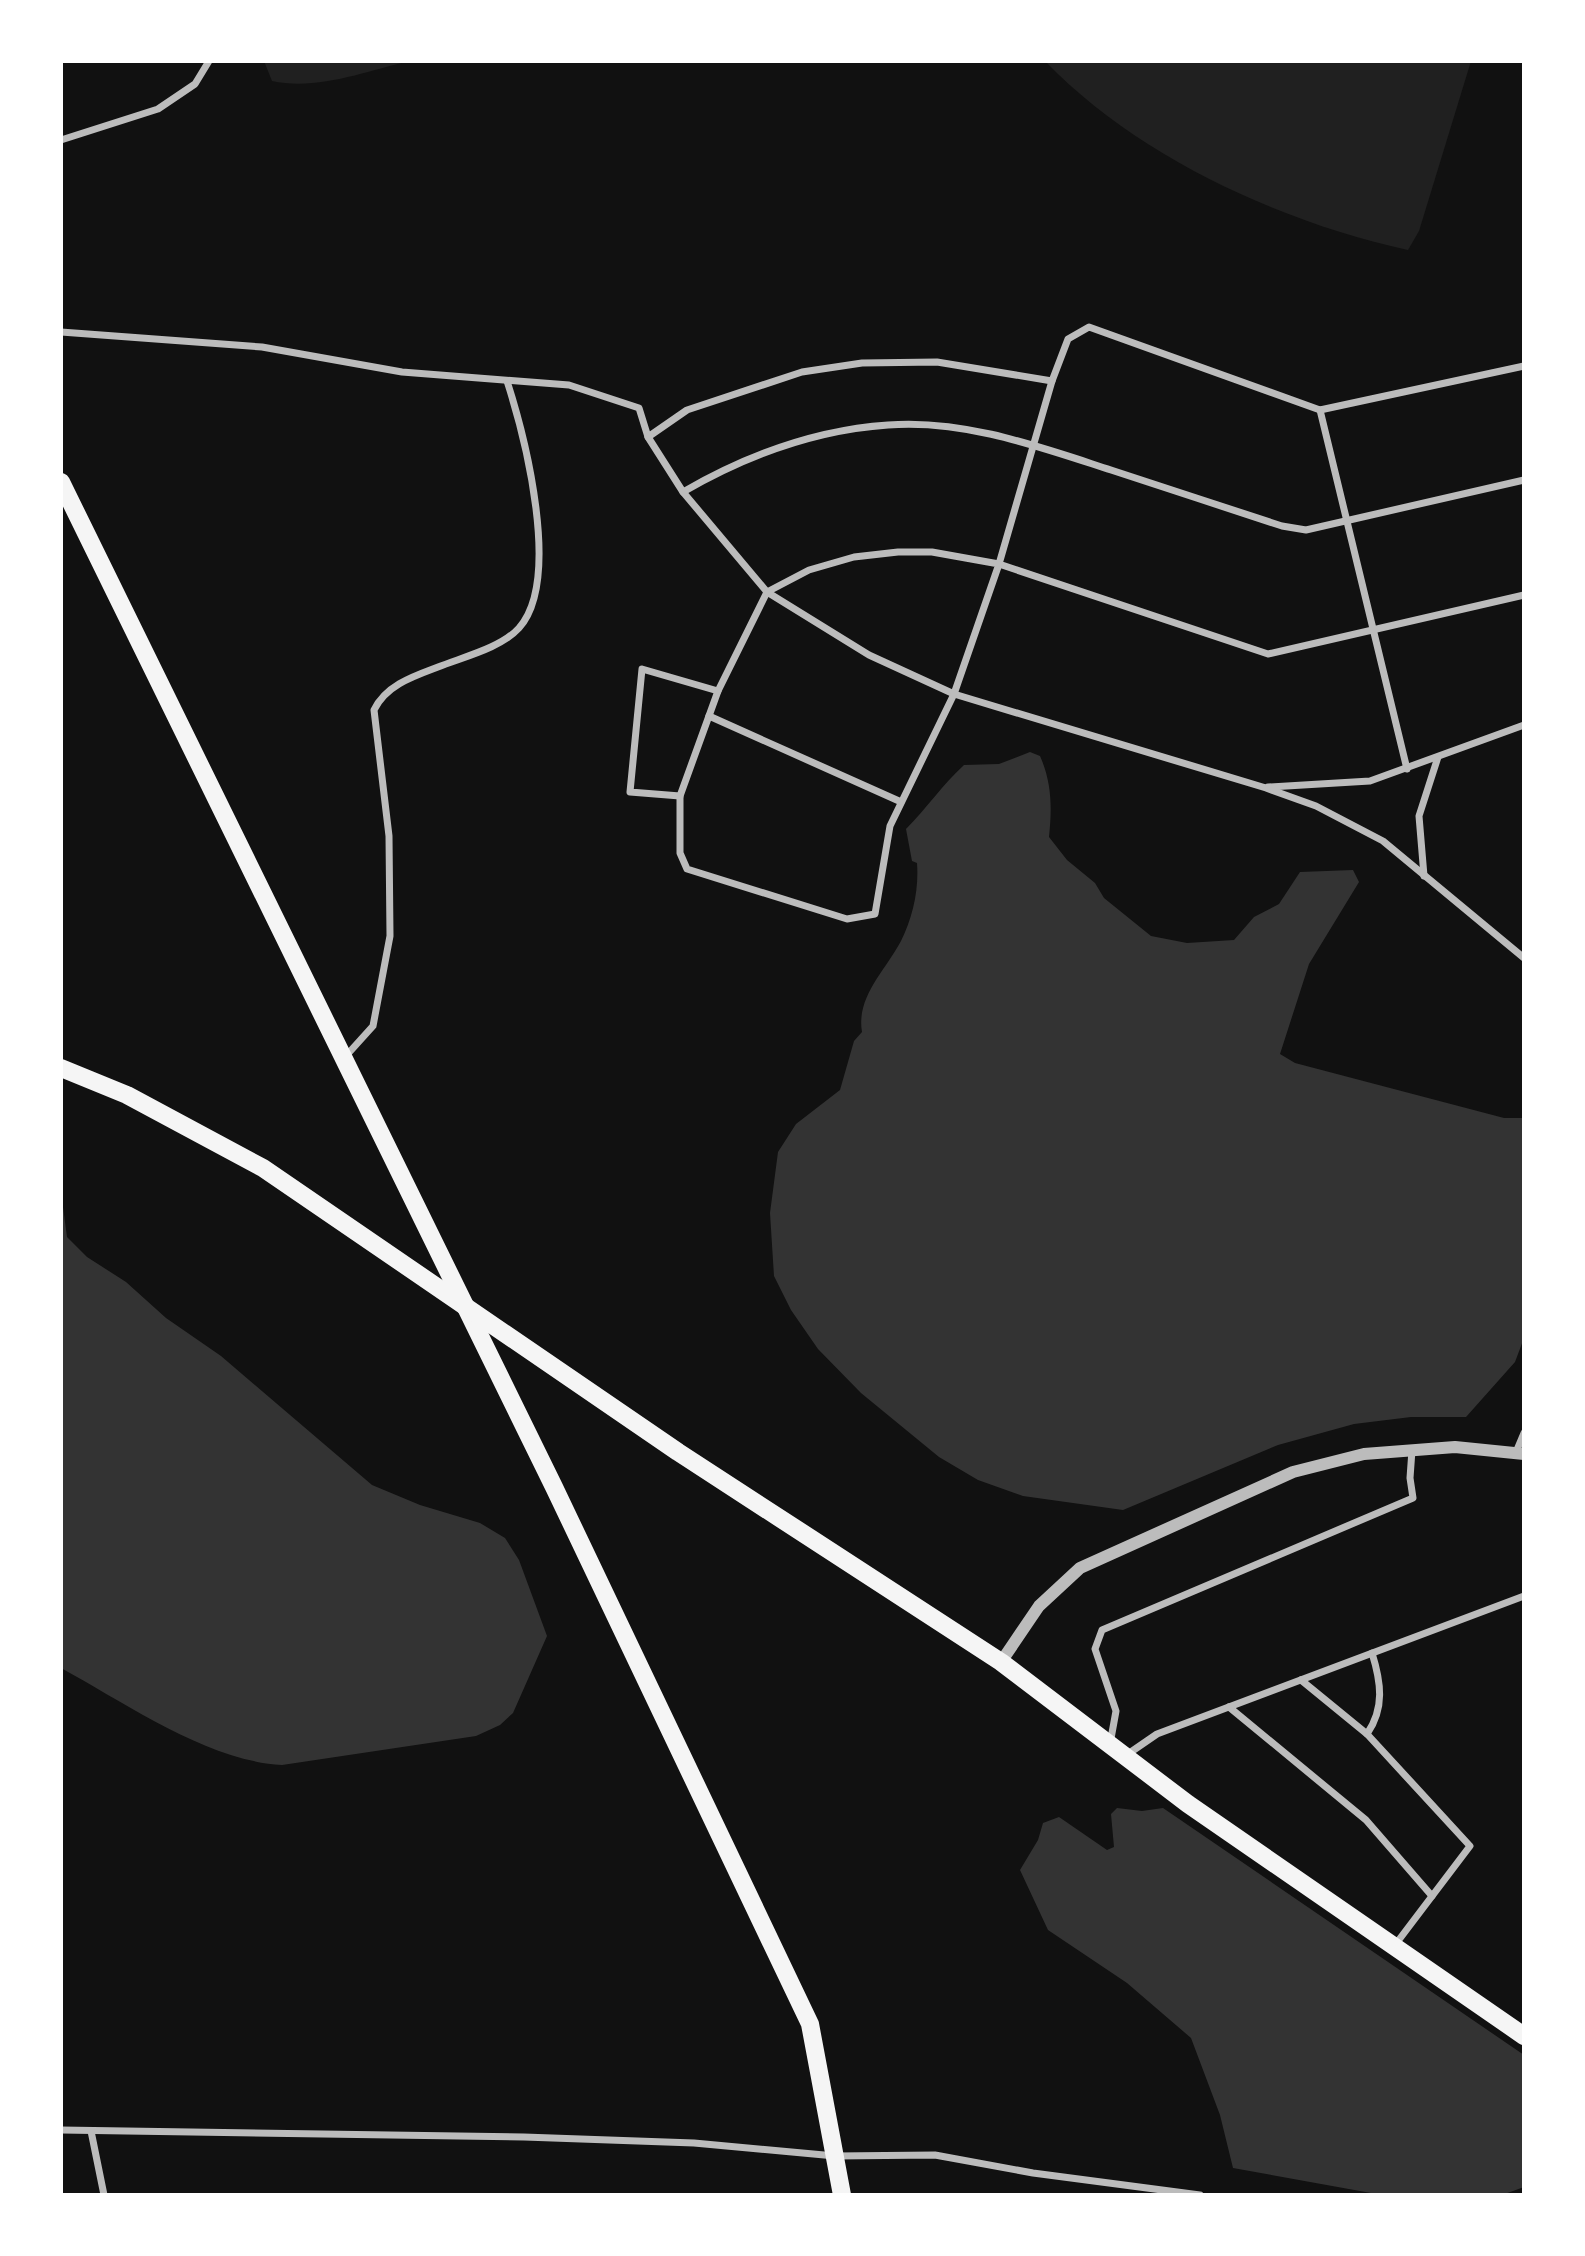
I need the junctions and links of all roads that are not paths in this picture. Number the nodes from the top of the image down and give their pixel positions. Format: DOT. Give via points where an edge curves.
graph roads {
  1 [pos="209,61"];
  2 [pos="61,140"];
  3 [pos="61,332"];
  4 [pos="1524,366"];
  5 [pos="507,381"];
  6 [pos="1052,381"];
  7 [pos="1320,410"];
  8 [pos="648,437"];
  9 [pos="1033,445"];
  10 [pos="1524,480"];
  11 [pos="61,482"];
  12 [pos="683,492"];
  13 [pos="1348,522"];
  14 [pos="999,564"];
  15 [pos="767,592"];
  16 [pos="1524,595"];
  17 [pos="1375,628"];
  18 [pos="718,691"];
  19 [pos="954,694"];
  20 [pos="709,716"];
  21 [pos="1524,725"];
  22 [pos="1438,757"];
  23 [pos="1407,769"];
  24 [pos="1266,788"];
  25 [pos="680,796"];
  26 [pos="899,802"];
  27 [pos="1424,876"];
  28 [pos="1524,958"];
  29 [pos="345,1058"];
  30 [pos="62,1067"];
  31 [pos="465,1306"];
  32 [pos="1524,1433"];
  33 [pos="1412,1450"];
  34 [pos="1520,1453"];
  35 [pos="1524,1596"];
  36 [pos="1372,1653"];
  37 [pos="1002,1662"];
  38 [pos="1301,1680"];
  39 [pos="1229,1707"];
  40 [pos="1367,1734"];
  41 [pos="1110,1745"];
  42 [pos="1125,1757"];
  43 [pos="1432,1896"];
  44 [pos="1395,1946"];
  45 [pos="1524,2036"];
  46 [pos="61,2130"];
  47 [pos="90,2131"];
  48 [pos="835,2156"];
  49 [pos="104,2195"];
  50 [pos="842,2195"];
  51 [pos="1200,2195"];
  1 -- 2 [label="street" via="195,84 158,109"];
  3 -- 5 [label="street" via="262,347 402,372"];
  4 -- 7 [label="street"];
  5 -- 8 [label="street" via="569,385 639,408"];
  5 -- 29 [label="street" via="525,437 539,524 534,602 519,628 494,644 405,680 380,698 374,710 389,836 390,936 373,1026"];
  6 -- 7 [label="street" via="1068,339 1089,327"];
  6 -- 8 [label="street" via="937,362 838,367 802,372 697,407"];
  6 -- 9 [label="street"];
  7 -- 13 [label="street"];
  8 -- 12 [label="street"];
  9 -- 12 [label="street" via="934,428 890,425 852,429 766,451"];
  9 -- 13 [label="street" via="1282,526 1306,530"];
  9 -- 14 [label="street"];
  10 -- 13 [label="street"];
  11 -- 29 [label="main road"];
  12 -- 15 [label="street"];
  13 -- 17 [label="street"];
  14 -- 15 [label="street" via="898,551 809,570"];
  14 -- 17 [label="street" via="1268,654"];
  14 -- 19 [label="street"];
  15 -- 18 [label="street"];
  15 -- 19 [label="street" via="869,656"];
  16 -- 17 [label="street"];
  17 -- 23 [label="street"];
  18 -- 20 [label="street"];
  18 -- 25 [label="street" via="642,668 630,792"];
  19 -- 24 [label="street"];
  19 -- 26 [label="street"];
  20 -- 25 [label="street"];
  20 -- 26 [label="street"];
  21 -- 22 [label="street"];
  22 -- 23 [label="street"];
  22 -- 27 [label="street" via="1419,816"];
  23 -- 24 [label="street" via="1370,780"];
  24 -- 27 [label="street" via="1316,806 1382,841"];
  25 -- 26 [label="street" via="680,853 687,869 847,919 875,914 890,826"];
  27 -- 28 [label="street"];
  29 -- 31 [label="main road"];
  30 -- 31 [label="main road" via="127,1095 263,1168"];
  31 -- 37 [label="main road" via="678,1452"];
  31 -- 48 [label="main road" via="810,2024"];
  32 -- 34 [label="street"];
  33 -- 34 [label="street" via="1455,1447"];
  33 -- 37 [label="street" via="1364,1454 1293,1472 1080,1568 1039,1605"];
  33 -- 41 [label="street" via="1413,1498 1102,1630 1096,1649 1116,1711"];
  35 -- 36 [label="street"];
  36 -- 38 [label="street"];
  36 -- 40 [label="street" via="1381,1702"];
  37 -- 41 [label="main road"];
  38 -- 39 [label="street"];
  38 -- 40 [label="street"];
  39 -- 42 [label="street" via="1157,1734"];
  39 -- 43 [label="street" via="1366,1820"];
  40 -- 43 [label="street" via="1470,1846"];
  41 -- 42 [label="main road"];
  42 -- 44 [label="main road"];
  43 -- 44 [label="street"];
  44 -- 45 [label="main road"];
  46 -- 47 [label="street"];
  47 -- 48 [label="street" via="524,2137 694,2143"];
  47 -- 49 [label="street"];
  48 -- 50 [label="main road"];
  48 -- 51 [label="street" via="935,2155"];
}
